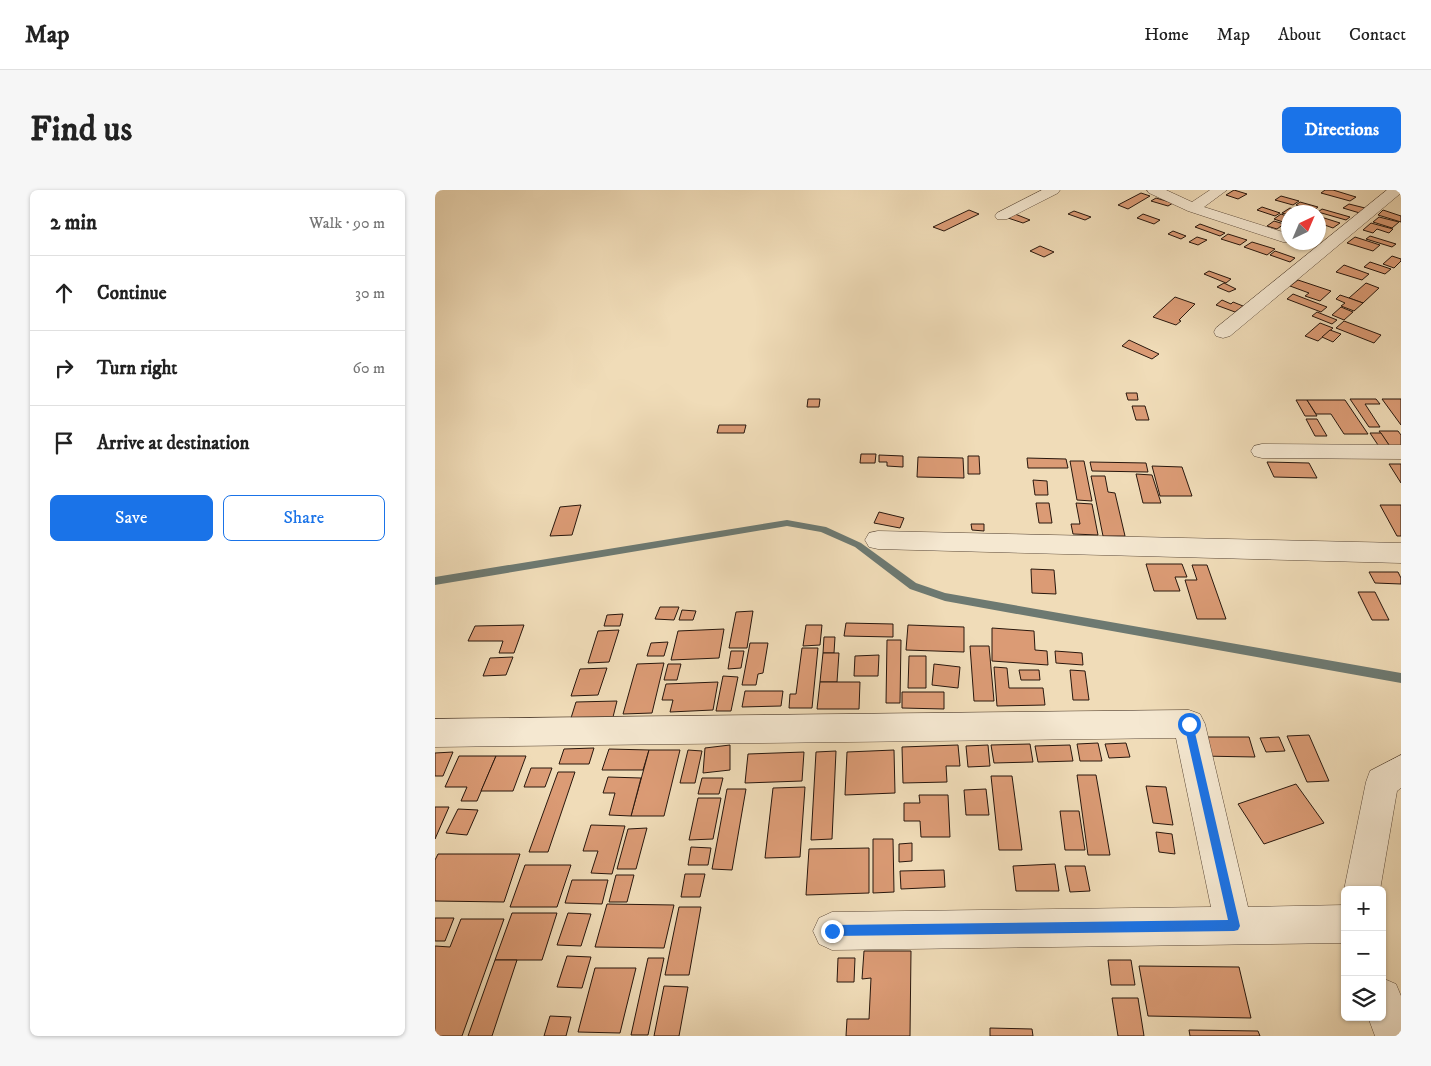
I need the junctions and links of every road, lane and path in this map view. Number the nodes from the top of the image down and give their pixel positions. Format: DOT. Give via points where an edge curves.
graph roads {
  1 [pos="1053,190"];
  2 [pos="1155,190"];
  3 [pos="1220,190"];
  4 [pos="1396,190"];
  5 [pos="1193,208"];
  6 [pos="1002,216"];
  7 [pos="1281,236"];
  8 [pos="1326,247"];
  9 [pos="1322,250"];
  10 [pos="1223,332"];
  11 [pos="1262,451"];
  12 [pos="1401,452"];
  13 [pos="878,540"];
  14 [pos="1401,553"];
  15 [pos="435,733"];
  16 [pos="1401,770"];
  17 [pos="1363,886"];
  18 [pos="1341,924"];
  19 [pos="1234,926"];
  20 [pos="832,931"];
  21 [pos="1386,1010"];
  22 [pos="1395,1036"];
  1 -- 6 [label="street"];
  2 -- 5 [label="street"];
  3 -- 5 [label="street"];
  4 -- 8 [label="street"];
  5 -- 7 [label="street"];
  9 -- 10 [label="street"];
  11 -- 12 [label="street"];
  13 -- 14 [label="street"];
  15 -- 19 [label="street" via="1189,724"];
  16 -- 17 [label="street" via="1382,782"];
  18 -- 19 [label="street"];
  19 -- 20 [label="street"];
  21 -- 22 [label="street"];
}
